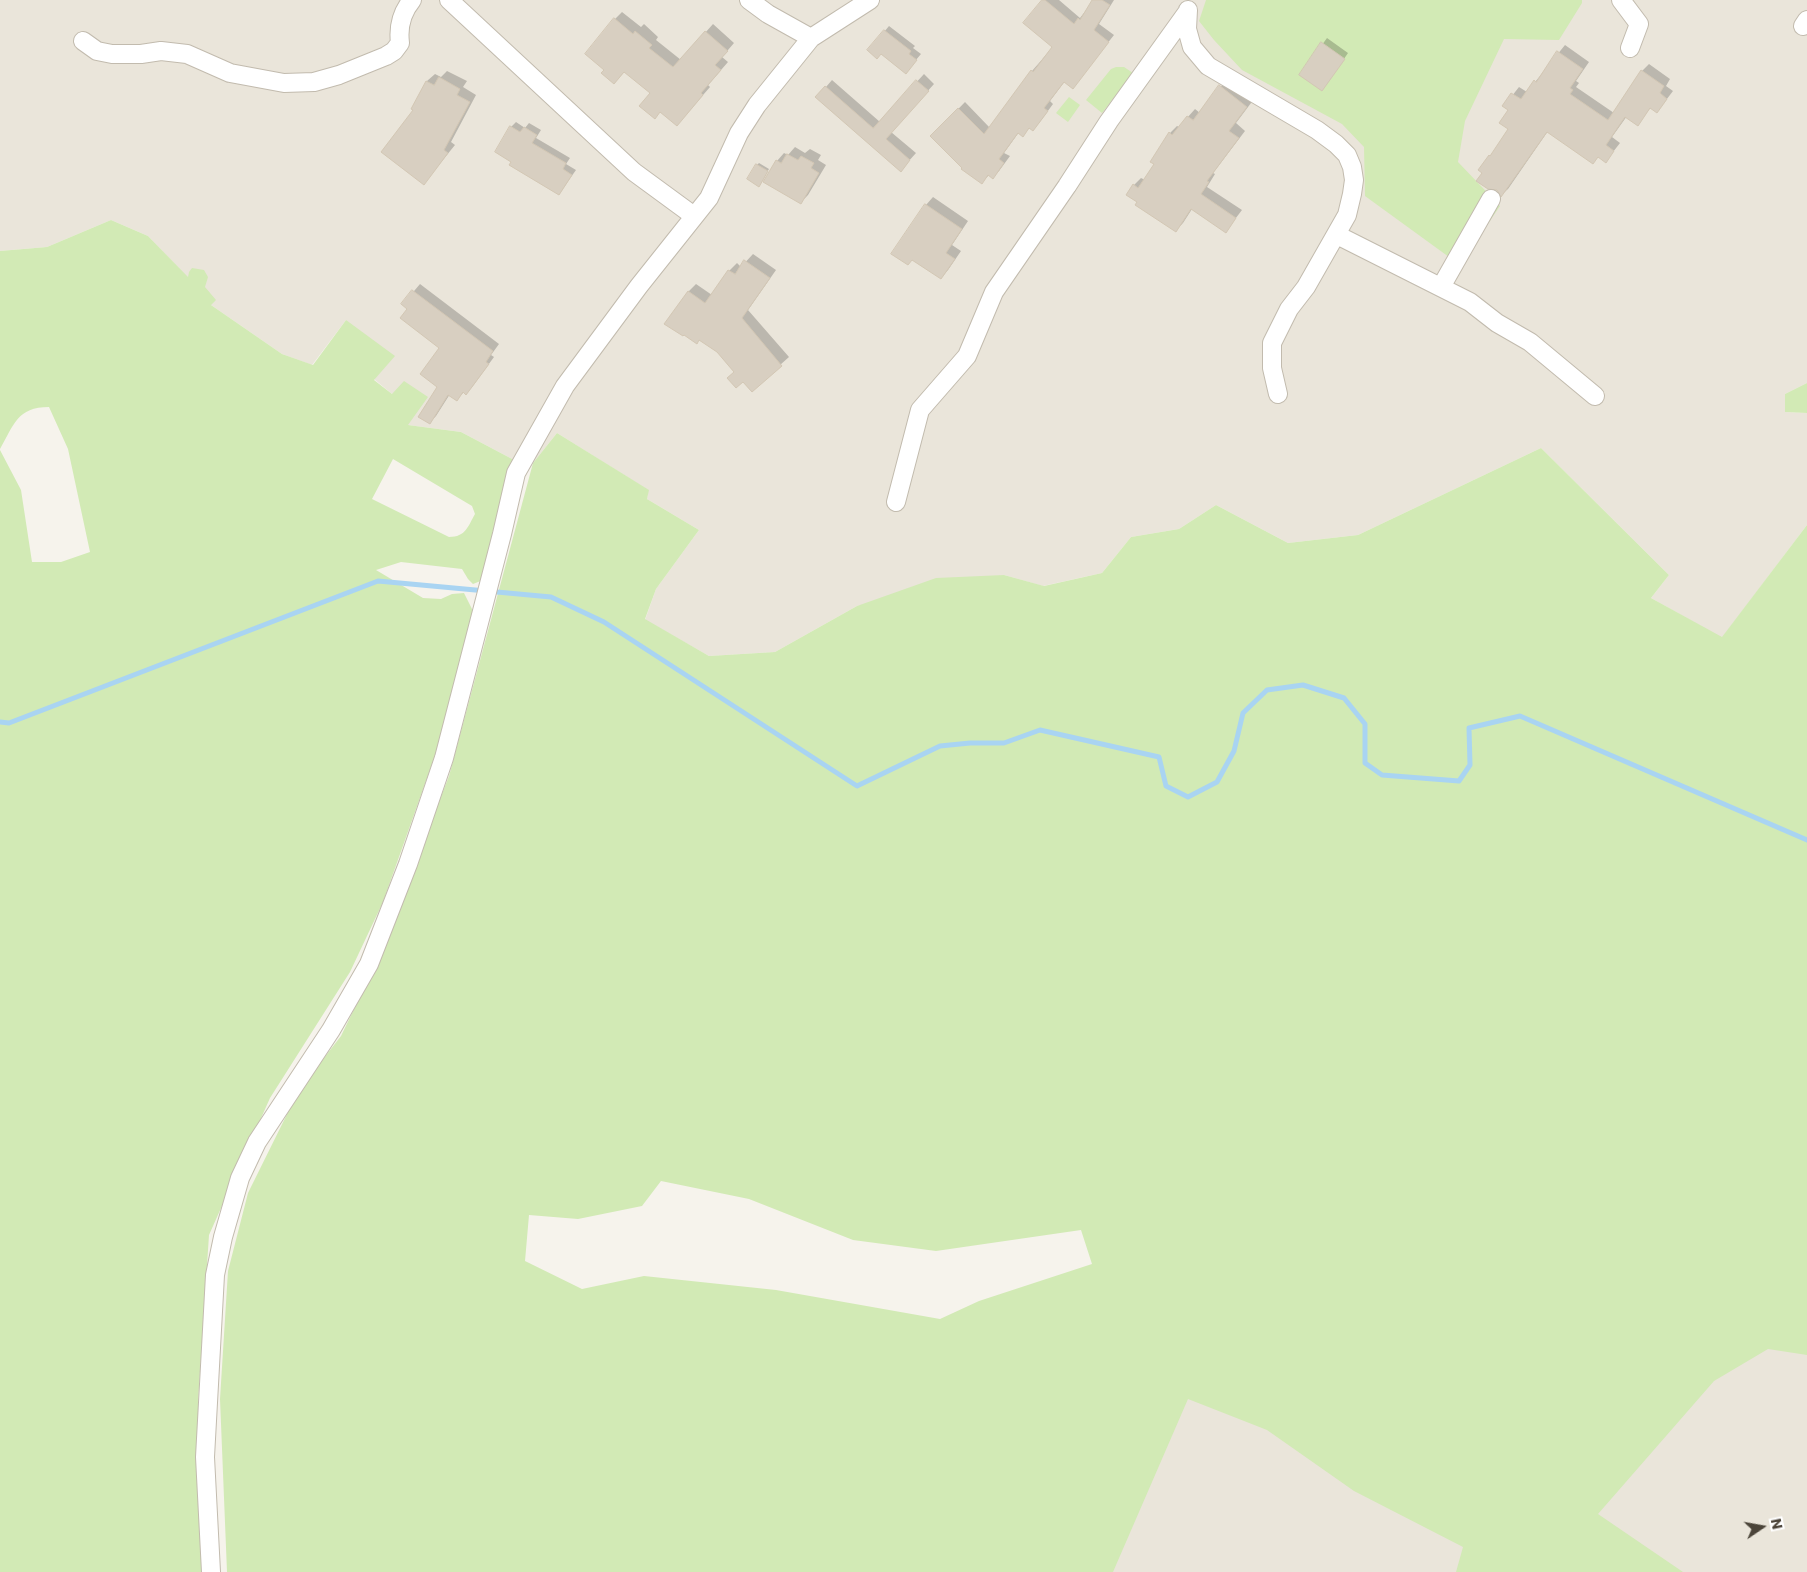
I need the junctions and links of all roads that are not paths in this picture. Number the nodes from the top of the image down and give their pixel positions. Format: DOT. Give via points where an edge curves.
graph roads {
  1 [pos="412,0"];
  2 [pos="449,0"];
  3 [pos="750,0"];
  4 [pos="870,0"];
  5 [pos="1621,0"];
  6 [pos="1185,4"];
  7 [pos="811,38"];
  8 [pos="83,41"];
  9 [pos="1630,48"];
  10 [pos="1491,199"];
  11 [pos="694,216"];
  12 [pos="1337,235"];
  13 [pos="1441,287"];
  14 [pos="1278,394"];
  15 [pos="1595,396"];
  16 [pos="896,502"];
  17 [pos="211,1572"];
  1 -- 8 [label="street" via="401,20 400,43 394,51 314,82 284,83 230,73 187,54 161,51 112,54 97,51"];
  2 -- 11 [label="street" via="634,172"];
  3 -- 7 [label="street"];
  4 -- 7 [label="street"];
  5 -- 9 [label="street" via="1639,24"];
  6 -- 12 [label="street" via="1192,47 1208,66 1317,130 1346,155 1354,180 1347,216"];
  6 -- 16 [label="street" via="994,292 967,356 920,410"];
  7 -- 11 [label="street" via="757,105 739,133 709,198"];
  10 -- 13 [label="street"];
  11 -- 17 [label="street" via="565,386 516,473 444,758 369,964 331,1030 257,1142 240,1178 215,1275 205,1458"];
  12 -- 13 [label="street"];
  12 -- 14 [label="street" via="1289,309 1272,343 1272,368"];
  13 -- 15 [label="street" via="1530,342"];
}
